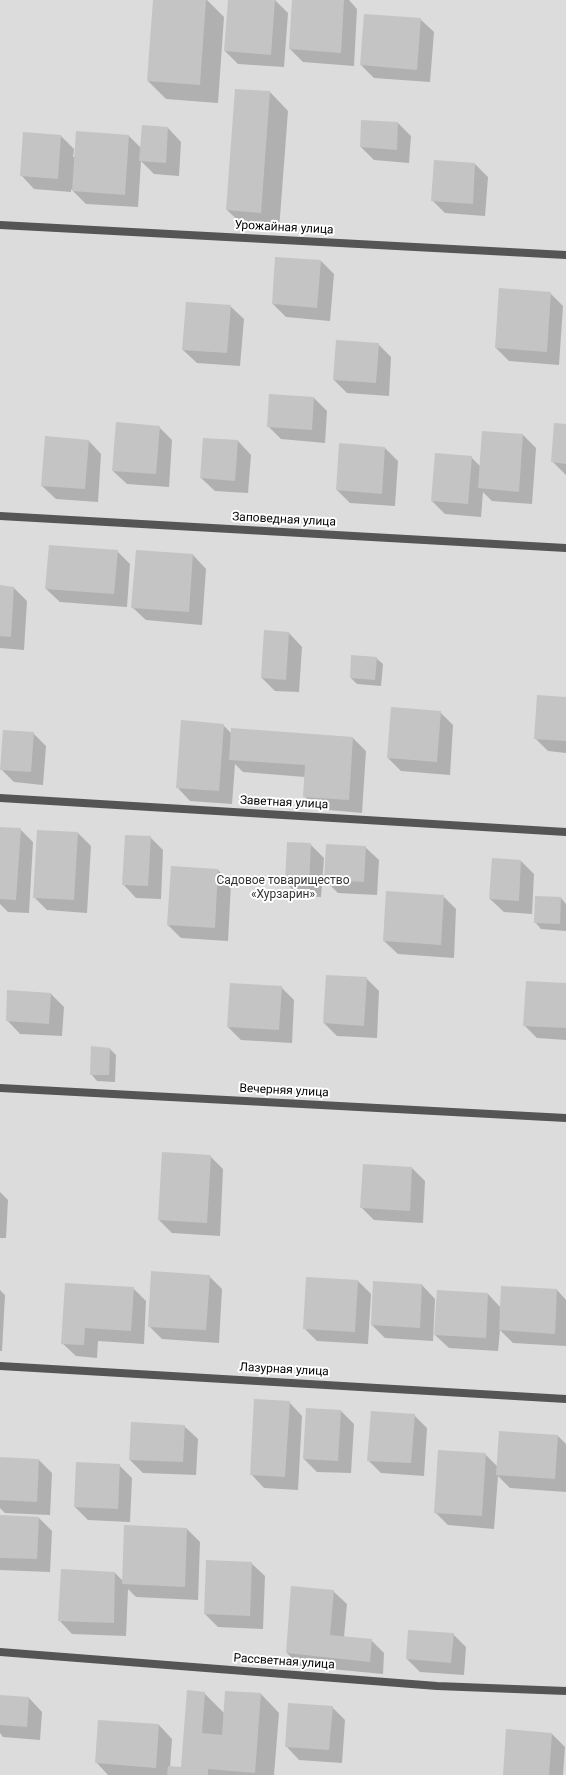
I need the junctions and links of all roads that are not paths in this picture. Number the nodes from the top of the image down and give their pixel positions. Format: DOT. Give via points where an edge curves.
graph roads {
  1 [pos="0,225"];
  2 [pos="566,255"];
  3 [pos="0,516"];
  4 [pos="566,548"];
  5 [pos="0,798"];
  6 [pos="566,832"];
  7 [pos="0,1088"];
  8 [pos="566,1118"];
  9 [pos="0,1366"];
  10 [pos="566,1399"];
  11 [pos="0,1652"];
  12 [pos="566,1691"];
  1 -- 2 [label="street, Урожайная улица"];
  3 -- 4 [label="street, Заповедная улица"];
  5 -- 6 [label="street, Заветная улица"];
  7 -- 8 [label="street, Вечерняя улица"];
  9 -- 10 [label="street, Лазурная улица"];
  11 -- 12 [label="street, Рассветная улица" via="437,1686"];
}
